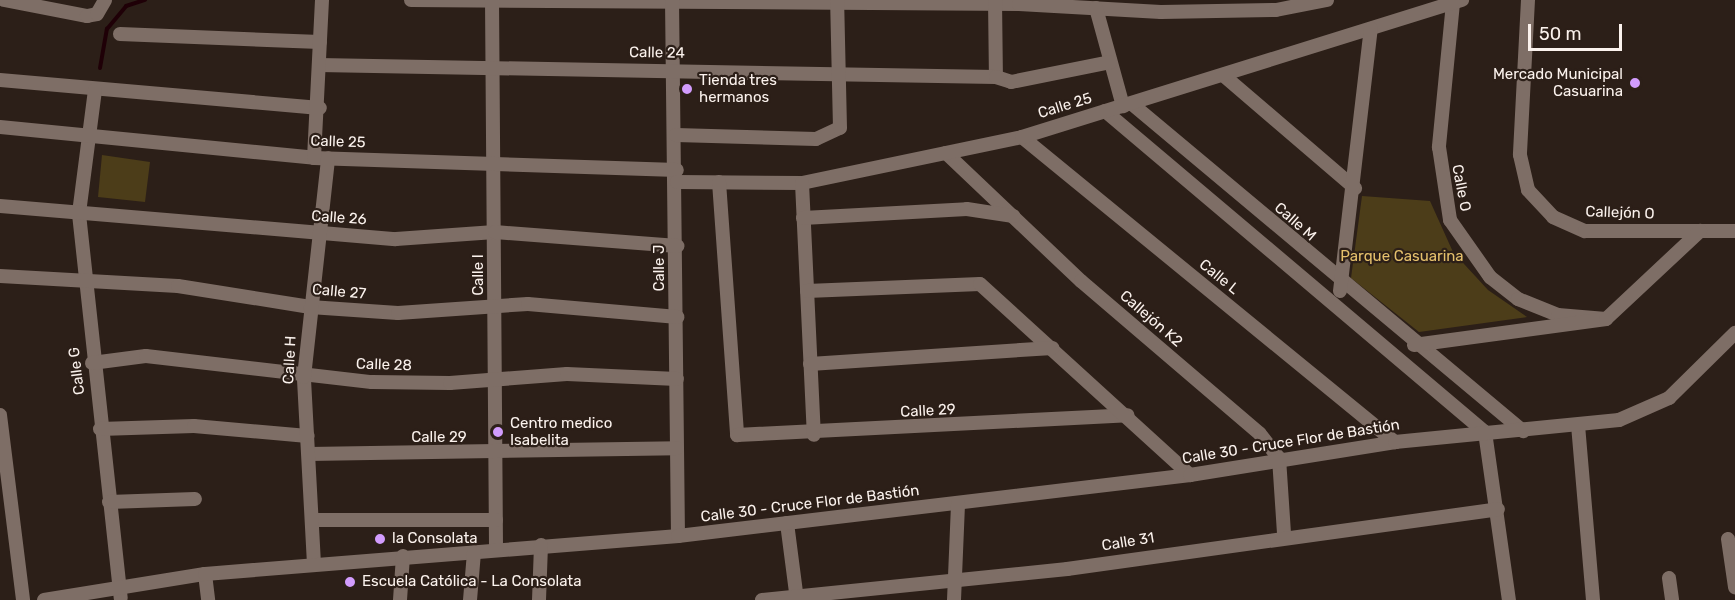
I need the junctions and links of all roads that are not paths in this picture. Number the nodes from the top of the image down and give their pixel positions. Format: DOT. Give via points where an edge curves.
graph roads {
  1 [pos="4,0"];
  2 [pos="322,0"];
  3 [pos="411,0"];
  4 [pos="492,0"];
  5 [pos="1528,0"];
  6 [pos="672,1"];
  7 [pos="1327,1"];
  8 [pos="837,2"];
  9 [pos="995,2"];
  10 [pos="1457,2"];
  11 [pos="104,3"];
  12 [pos="1161,6"];
  13 [pos="1096,8"];
  14 [pos="1371,28"];
  15 [pos="120,34"];
  16 [pos="320,42"];
  17 [pos="1110,62"];
  18 [pos="319,64"];
  19 [pos="493,67"];
  20 [pos="674,69"];
  21 [pos="839,72"];
  22 [pos="1223,75"];
  23 [pos="996,77"];
  24 [pos="0,80"];
  25 [pos="95,90"];
  26 [pos="1128,105"];
  27 [pos="320,108"];
  28 [pos="1105,111"];
  29 [pos="0,127"];
  30 [pos="676,135"];
  31 [pos="1022,137"];
  32 [pos="91,139"];
  33 [pos="946,153"];
  34 [pos="321,158"];
  35 [pos="495,162"];
  36 [pos="676,176"];
  37 [pos="719,182"];
  38 [pos="802,183"];
  39 [pos="1356,188"];
  40 [pos="0,206"];
  41 [pos="80,214"];
  42 [pos="1013,216"];
  43 [pos="803,218"];
  44 [pos="1700,231"];
  45 [pos="1735,231"];
  46 [pos="495,232"];
  47 [pos="316,233"];
  48 [pos="677,246"];
  49 [pos="0,276"];
  50 [pos="84,285"];
  51 [pos="1343,285"];
  52 [pos="807,291"];
  53 [pos="1332,303"];
  54 [pos="495,306"];
  55 [pos="310,307"];
  56 [pos="677,317"];
  57 [pos="1606,318"];
  58 [pos="1735,333"];
  59 [pos="1414,345"];
  60 [pos="1052,348"];
  61 [pos="92,363"];
  62 [pos="810,364"];
  63 [pos="304,377"];
  64 [pos="677,379"];
  65 [pos="496,380"];
  66 [pos="0,416"];
  67 [pos="1127,416"];
  68 [pos="1578,425"];
  69 [pos="100,429"];
  70 [pos="1523,431"];
  71 [pos="1485,432"];
  72 [pos="814,435"];
  73 [pos="308,436"];
  74 [pos="1395,442"];
  75 [pos="677,448"];
  76 [pos="309,454"];
  77 [pos="496,454"];
  78 [pos="1279,458"];
  79 [pos="1190,476"];
  80 [pos="195,499"];
  81 [pos="109,502"];
  82 [pos="958,503"];
  83 [pos="1498,509"];
  84 [pos="312,519"];
  85 [pos="496,519"];
  86 [pos="787,523"];
  87 [pos="1284,534"];
  88 [pos="678,536"];
  89 [pos="1728,539"];
  90 [pos="541,545"];
  91 [pos="496,550"];
  92 [pos="474,552"];
  93 [pos="403,556"];
  94 [pos="314,564"];
  95 [pos="206,574"];
  96 [pos="1669,578"];
  97 [pos="955,581"];
  98 [pos="1735,587"];
  99 [pos="121,596"];
  100 [pos="797,598"];
  101 [pos="23,600"];
  102 [pos="44,600"];
  103 [pos="208,600"];
  104 [pos="400,600"];
  105 [pos="470,600"];
  106 [pos="539,600"];
  107 [pos="762,600"];
  108 [pos="954,600"];
  109 [pos="1509,600"];
  110 [pos="1593,600"];
  111 [pos="1672,600"];
  1 -- 11 [label="street" via="87,16"];
  2 -- 16 [label="street, Calle H"];
  3 -- 4 [label="street"];
  4 -- 6 [label="street"];
  4 -- 19 [label="street, Calle I"];
  5 -- 44 [label="street, Callejón O" via="1520,155 1528,190 1553,217 1585,231"];
  6 -- 8 [label="street"];
  6 -- 20 [label="street, Calle J"];
  7 -- 12 [label="street" via="1276,10"];
  8 -- 9 [label="street"];
  8 -- 21 [label="street"];
  9 -- 13 [label="street"];
  9 -- 23 [label="street"];
  10 -- 14 [label="street, Calle 25"];
  10 -- 57 [label="street, Calle O" via="1439,147 1450,220 1490,277 1518,299 1558,315"];
  12 -- 13 [label="street"];
  13 -- 17 [label="street"];
  14 -- 22 [label="street, Calle 25"];
  14 -- 39 [label="street"];
  15 -- 16 [label="street"];
  16 -- 18 [label="street, Calle H"];
  17 -- 23 [label="street, Calle 25" via="1011,82"];
  17 -- 26 [label="street"];
  18 -- 19 [label="street, Calle 24"];
  18 -- 27 [label="street, Calle H"];
  19 -- 20 [label="street, Calle 24"];
  19 -- 35 [label="street, Calle I"];
  20 -- 21 [label="street, Calle 24"];
  20 -- 30 [label="street, Calle J"];
  21 -- 23 [label="street, Calle 24"];
  21 -- 30 [label="street" via="840,128 816,139"];
  22 -- 26 [label="street, Calle 25"];
  22 -- 39 [label="street"];
  24 -- 25 [label="street"];
  25 -- 27 [label="street"];
  25 -- 32 [label="street, Calle G"];
  26 -- 28 [label="street, Calle 25"];
  26 -- 51 [label="street, Calle M"];
  27 -- 34 [label="street, Calle H"];
  28 -- 31 [label="street, Calle 25"];
  28 -- 53 [label="street"];
  29 -- 32 [label="street, Calle 25"];
  30 -- 36 [label="street, Calle J"];
  31 -- 33 [label="street, Calle 25"];
  31 -- 74 [label="street, Calle L"];
  32 -- 34 [label="street, Calle 25"];
  32 -- 41 [label="street, Calle G"];
  33 -- 38 [label="street, Calle 25"];
  33 -- 42 [label="street, Callejón K2"];
  34 -- 35 [label="street, Calle 25"];
  34 -- 47 [label="street, Calle H"];
  35 -- 36 [label="street, Calle 25"];
  35 -- 46 [label="street, Calle I"];
  36 -- 37 [label="street, Calle 25"];
  36 -- 48 [label="street, Calle J"];
  37 -- 38 [label="street, Calle 25"];
  37 -- 72 [label="street, Calle 29" via="734,430 744,437"];
  38 -- 43 [label="street"];
  39 -- 51 [label="street"];
  40 -- 41 [label="street, Calle 26"];
  41 -- 47 [label="street, Calle 26"];
  41 -- 50 [label="street, Calle G"];
  42 -- 43 [label="street" via="967,209"];
  42 -- 78 [label="street, Callejón K2" via="1260,434"];
  43 -- 52 [label="street"];
  44 -- 45 [label="street, Callejón O"];
  44 -- 57 [label="street"];
  46 -- 47 [label="street, Calle 26" via="396,239"];
  46 -- 48 [label="street, Calle 26"];
  46 -- 54 [label="street, Calle I"];
  47 -- 55 [label="street, Calle H"];
  48 -- 56 [label="street, Calle J"];
  49 -- 50 [label="street, Calle 27"];
  50 -- 55 [label="street, Calle 27" via="178,286"];
  50 -- 61 [label="street, Calle G"];
  51 -- 53 [label="street"];
  51 -- 59 [label="street, Calle M"];
  52 -- 60 [label="street" via="980,284"];
  52 -- 62 [label="street"];
  53 -- 71 [label="street"];
  54 -- 55 [label="street, Calle 27" via="398,313"];
  54 -- 56 [label="street, Calle 27" via="617,309"];
  54 -- 65 [label="street, Calle I"];
  55 -- 63 [label="street, Calle H"];
  56 -- 64 [label="street, Calle J"];
  57 -- 59 [label="street"];
  58 -- 68 [label="street, Calle 30 - Cruce Flor de Bastión" via="1669,398 1619,420"];
  59 -- 70 [label="street, Calle M"];
  60 -- 62 [label="street"];
  60 -- 67 [label="street"];
  61 -- 63 [label="street, Calle 28" via="146,356"];
  61 -- 69 [label="street, Calle G"];
  62 -- 72 [label="street"];
  63 -- 65 [label="street, Calle 28"];
  63 -- 73 [label="street, Calle H"];
  64 -- 65 [label="street, Calle 28" via="567,374"];
  64 -- 75 [label="street, Calle J"];
  65 -- 77 [label="street, Calle I"];
  66 -- 101 [label="street"];
  67 -- 72 [label="street, Calle 29"];
  67 -- 79 [label="street"];
  68 -- 70 [label="street, Calle 30 - Cruce Flor de Bastión"];
  68 -- 110 [label="street"];
  69 -- 73 [label="street" via="194,426"];
  69 -- 81 [label="street, Calle G"];
  70 -- 71 [label="street, Calle 30 - Cruce Flor de Bastión"];
  71 -- 74 [label="street, Calle 30 - Cruce Flor de Bastión"];
  71 -- 83 [label="street"];
  73 -- 76 [label="street, Calle H"];
  74 -- 78 [label="street, Calle 30 - Cruce Flor de Bastión"];
  75 -- 77 [label="street, Calle 29"];
  75 -- 88 [label="street, Calle J"];
  76 -- 77 [label="street, Calle 29"];
  76 -- 84 [label="street, Calle H"];
  77 -- 85 [label="street, Calle I"];
  78 -- 79 [label="street, Calle 30 - Cruce Flor de Bastión"];
  78 -- 87 [label="street"];
  79 -- 82 [label="street, Calle 30 - Cruce Flor de Bastión"];
  80 -- 81 [label="street"];
  81 -- 99 [label="street, Calle G"];
  82 -- 86 [label="street, Calle 30 - Cruce Flor de Bastión"];
  82 -- 97 [label="street"];
  83 -- 87 [label="street, Calle 31"];
  83 -- 109 [label="street"];
  84 -- 85 [label="street"];
  84 -- 94 [label="street, Calle H"];
  85 -- 91 [label="street, Calle I"];
  86 -- 88 [label="street, Calle 30 - Cruce Flor de Bastión"];
  86 -- 100 [label="street"];
  87 -- 97 [label="street, Calle 31"];
  88 -- 90 [label="street, Calle 30 - Cruce Flor de Bastión"];
  89 -- 98 [label="street"];
  90 -- 91 [label="street, Calle 30 - Cruce Flor de Bastión"];
  90 -- 106 [label="street"];
  91 -- 92 [label="street, Calle 30 - Cruce Flor de Bastión"];
  92 -- 93 [label="street, Calle 30 - Cruce Flor de Bastión"];
  92 -- 105 [label="street"];
  93 -- 94 [label="street, Calle 30 - Cruce Flor de Bastión"];
  93 -- 104 [label="street"];
  94 -- 95 [label="street, Calle 30 - Cruce Flor de Bastión"];
  95 -- 99 [label="street, Calle 30 - Cruce Flor de Bastión"];
  95 -- 103 [label="street"];
  96 -- 111 [label="street"];
  97 -- 100 [label="street, Calle 31"];
  97 -- 108 [label="street"];
  99 -- 102 [label="street, Calle 30 - Cruce Flor de Bastión"];
  100 -- 107 [label="street, Calle 31"];
}
